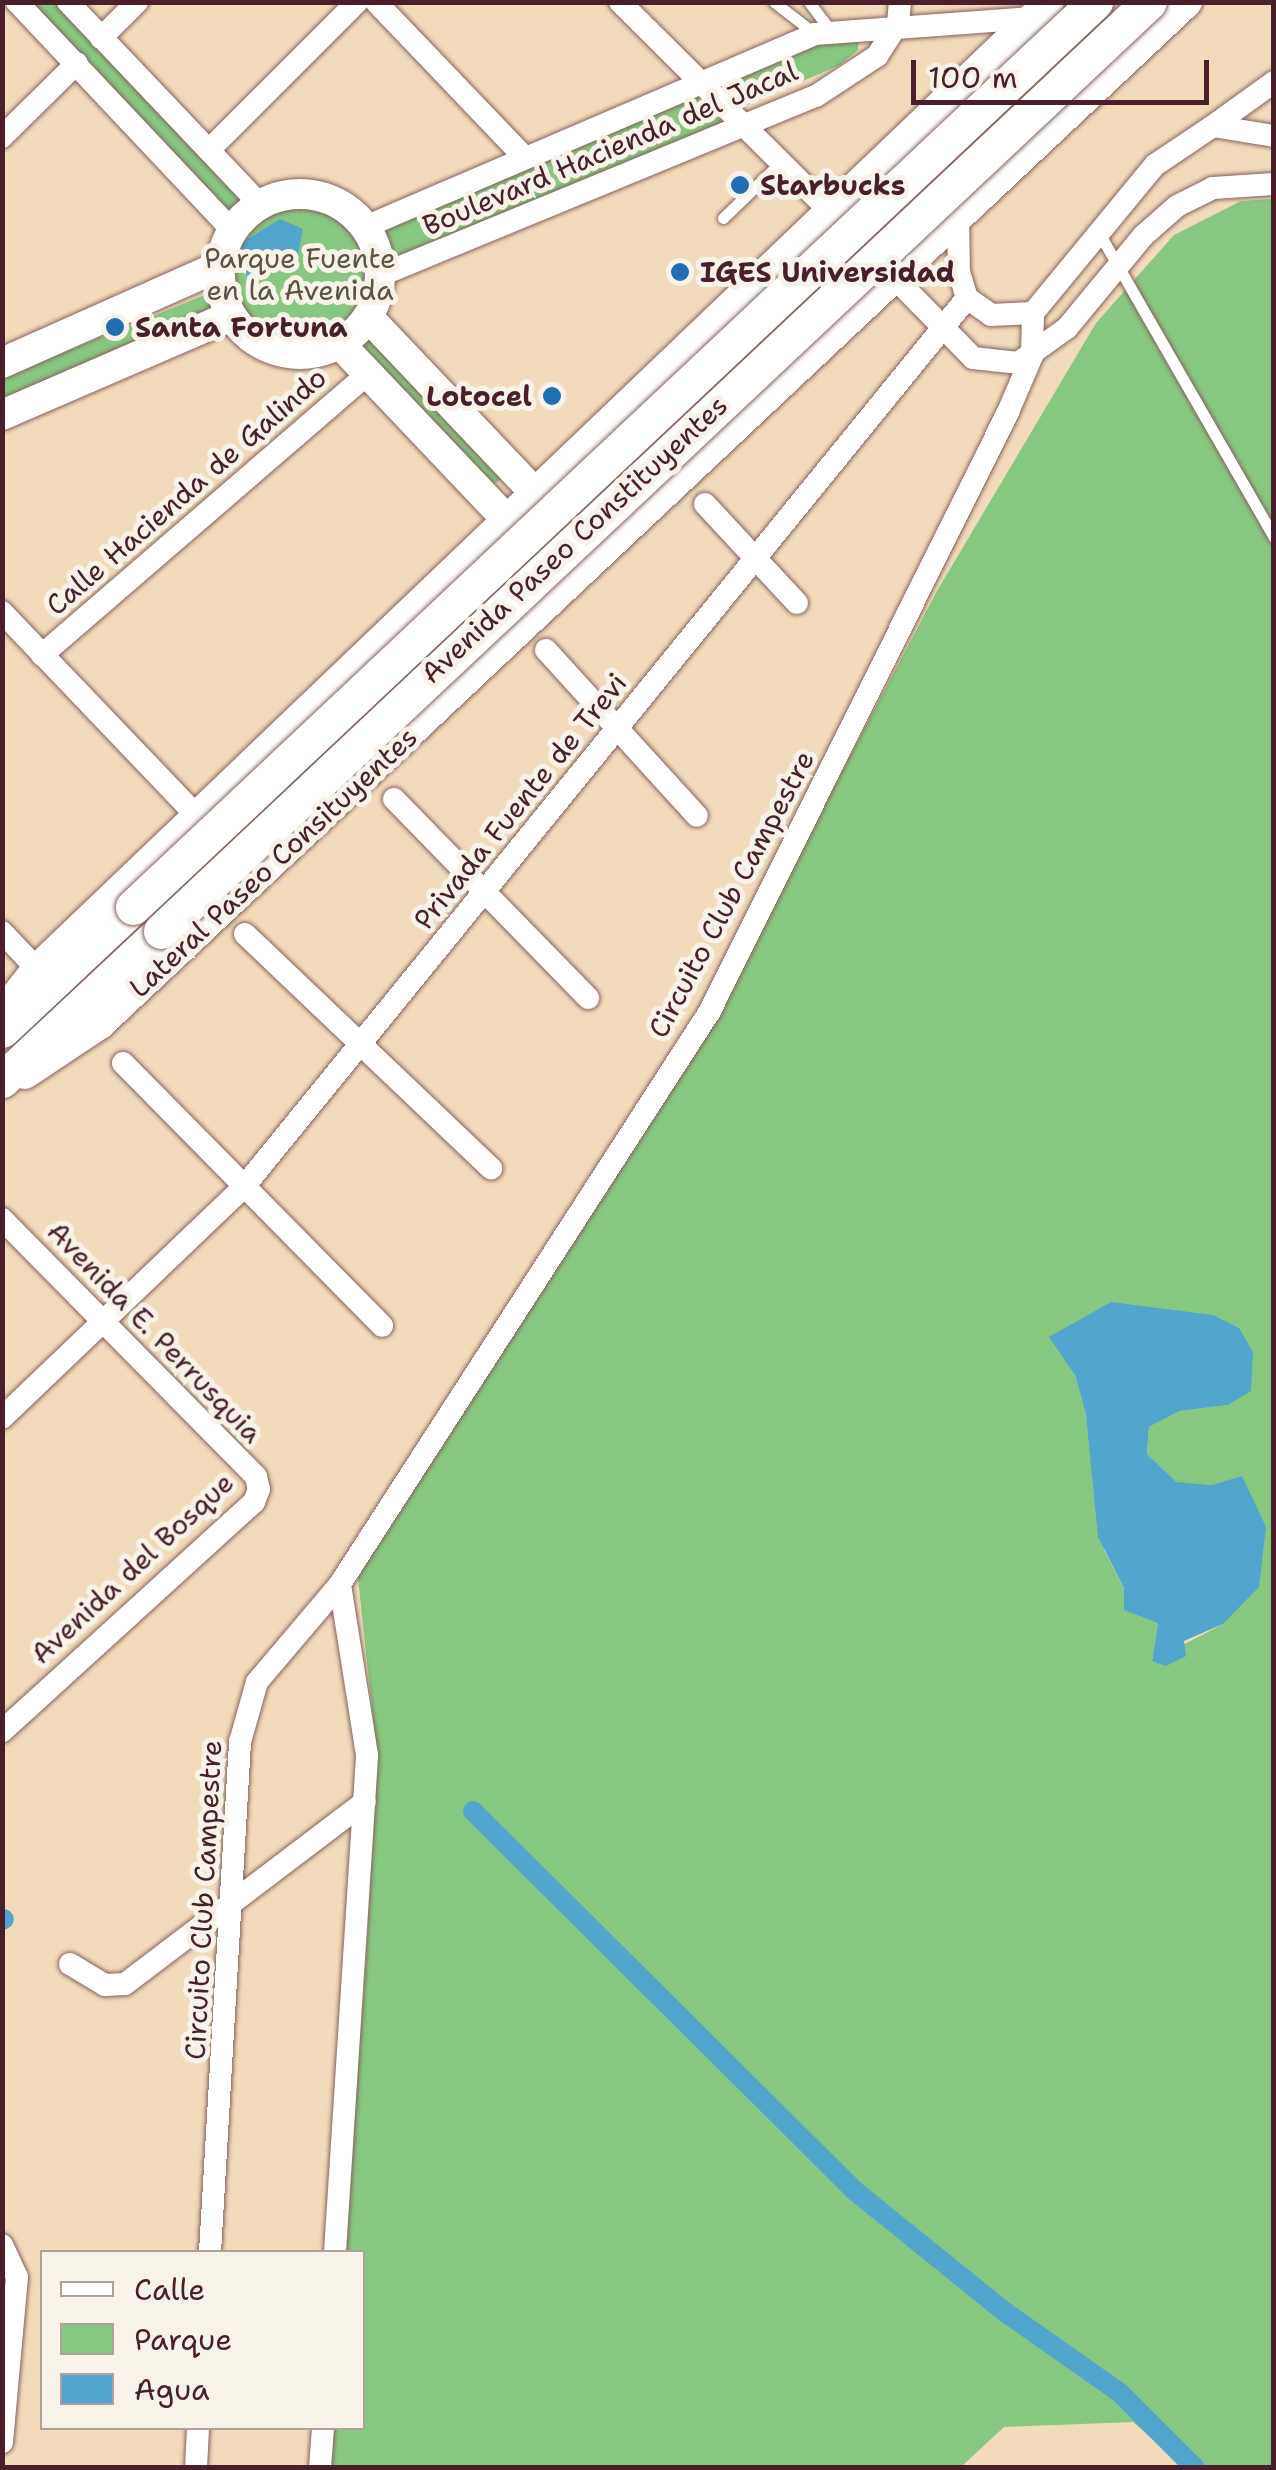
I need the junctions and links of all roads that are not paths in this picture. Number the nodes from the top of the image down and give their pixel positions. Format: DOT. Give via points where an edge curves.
graph roads {
  1 [pos="17,2"];
  2 [pos="68,2"];
  3 [pos="136,2"];
  4 [pos="357,2"];
  5 [pos="376,2"];
  6 [pos="620,2"];
  7 [pos="774,2"];
  8 [pos="809,2"];
  9 [pos="1095,2"];
  10 [pos="1149,2"];
  11 [pos="1187,2"];
  12 [pos="1041,10"];
  13 [pos="899,14"];
  14 [pos="823,32"];
  15 [pos="101,38"];
  16 [pos="76,63"];
  17 [pos="700,82"];
  18 [pos="1273,83"];
  19 [pos="964,84"];
  20 [pos="1213,126"];
  21 [pos="746,127"];
  22 [pos="2,136"];
  23 [pos="1274,136"];
  24 [pos="210,149"];
  25 [pos="524,157"];
  26 [pos="1018,160"];
  27 [pos="781,162"];
  28 [pos="1274,184"];
  29 [pos="260,204"];
  30 [pos="831,211"];
  31 [pos="958,216"];
  32 [pos="723,218"];
  33 [pos="365,227"];
  34 [pos="232,230"];
  35 [pos="1098,232"];
  36 [pos="220,266"];
  37 [pos="1118,268"];
  38 [pos="381,276"];
  39 [pos="895,278"];
  40 [pos="967,298"];
  41 [pos="1032,313"];
  42 [pos="231,316"];
  43 [pos="368,317"];
  44 [pos="941,330"];
  45 [pos="340,344"];
  46 [pos="1032,356"];
  47 [pos="2,363"];
  48 [pos="368,374"];
  49 [pos="2,415"];
  50 [pos="535,494"];
  51 [pos="706,504"];
  52 [pos="507,520"];
  53 [pos="1274,536"];
  54 [pos="756,556"];
  55 [pos="568,585"];
  56 [pos="798,603"];
  57 [pos="2,612"];
  58 [pos="546,650"];
  59 [pos="42,655"];
  60 [pos="616,727"];
  61 [pos="394,800"];
  62 [pos="197,816"];
  63 [pos="697,816"];
  64 [pos="487,894"];
  65 [pos="2,932"];
  66 [pos="245,934"];
  67 [pos="38,968"];
  68 [pos="588,998"];
  69 [pos="2,1013"];
  70 [pos="2,1030"];
  71 [pos="358,1047"];
  72 [pos="123,1062"];
  73 [pos="2,1080"];
  74 [pos="2,1088"];
  75 [pos="491,1168"];
  76 [pos="243,1188"];
  77 [pos="2,1219"];
  78 [pos="100,1322"];
  79 [pos="382,1326"];
  80 [pos="2,1418"];
  81 [pos="259,1489"];
  82 [pos="340,1584"];
  83 [pos="2,1731"];
  84 [pos="365,1802"];
  85 [pos="234,1904"];
  86 [pos="70,1964"];
  87 [pos="210,2250"];
  88 [pos="336,2250"];
  89 [pos="9,2254"];
  90 [pos="198,2430"];
  91 [pos="322,2430"];
  92 [pos="3,2440"];
  93 [pos="196,2468"];
  94 [pos="320,2468"];
  1 -- 16 [label="street"];
  2 -- 15 [label="street"];
  3 -- 15 [label="street"];
  4 -- 24 [label="street"];
  5 -- 25 [label="street"];
  6 -- 17 [label="street"];
  7 -- 14 [label="lane"];
  8 -- 14 [label="lane"];
  9 -- 70 [label="highway, Avenida Paseo Constituyentes, bridge"];
  10 -- 73 [label="highway, Avenida Paseo Constituyentes, bridge"];
  11 -- 26 [label="main road, Lateral Paseo Consituyentes"];
  12 -- 13 [label="street, Boulevard Hacienda del Jacal"];
  12 -- 19 [label="main road"];
  13 -- 14 [label="street, Boulevard Hacienda del Jacal"];
  13 -- 21 [label="street, Boulevard Hacienda del Jacal" via="878,56 816,96"];
  14 -- 17 [label="street, Boulevard Hacienda del Jacal"];
  15 -- 24 [label="street"];
  16 -- 22 [label="street"];
  16 -- 34 [label="street"];
  17 -- 21 [label="street"];
  17 -- 25 [label="street, Boulevard Hacienda del Jacal"];
  18 -- 20 [label="street"];
  19 -- 26 [label="main road" via="953,117 960,139 985,160"];
  19 -- 30 [label="main road"];
  20 -- 23 [label="street"];
  20 -- 35 [label="street" via="1155,165"];
  21 -- 27 [label="street"];
  21 -- 38 [label="street, Boulevard Hacienda del Jacal"];
  24 -- 29 [label="street"];
  25 -- 33 [label="street, Boulevard Hacienda del Jacal"];
  26 -- 31 [label="main road, Lateral Paseo Consituyentes"];
  27 -- 30 [label="street"];
  27 -- 32 [label="lane"];
  28 -- 37 [label="street, Circuito Club Campestre" via="1213,188 1177,206"];
  29 -- 33 [label="main road" via="292,194 320,196"];
  29 -- 34 [label="main road"];
  30 -- 39 [label="street"];
  30 -- 50 [label="main road"];
  31 -- 39 [label="main road, Lateral Paseo Consituyentes"];
  31 -- 40 [label="street" via="958,272"];
  33 -- 38 [label="main road"];
  34 -- 36 [label="main road"];
  35 -- 37 [label="lane"];
  35 -- 41 [label="street"];
  36 -- 42 [label="main road"];
  36 -- 47 [label="main road"];
  37 -- 46 [label="street, Circuito Club Campestre" via="1067,328"];
  37 -- 53 [label="lane"];
  38 -- 43 [label="main road"];
  39 -- 44 [label="street"];
  39 -- 55 [label="main road, Lateral Paseo Consituyentes"];
  40 -- 41 [label="street" via="991,315"];
  40 -- 44 [label="street, Privada Fuente de Trevi"];
  41 -- 46 [label="street, Circuito Club Campestre"];
  42 -- 45 [label="main road" via="251,338 278,351 307,354"];
  42 -- 49 [label="main road"];
  43 -- 45 [label="main road"];
  43 -- 50 [label="main road"];
  44 -- 46 [label="street" via="989,365"];
  44 -- 54 [label="street, Privada Fuente de Trevi"];
  45 -- 48 [label="main road"];
  46 -- 82 [label="street, Circuito Club Campestre" via="710,1011"];
  48 -- 52 [label="main road"];
  48 -- 59 [label="street, Calle Hacienda de Galindo"];
  50 -- 52 [label="main road"];
  51 -- 54 [label="street"];
  52 -- 55 [label="main road"];
  52 -- 62 [label="main road"];
  54 -- 56 [label="street"];
  54 -- 60 [label="street, Privada Fuente de Trevi"];
  55 -- 74 [label="main road, Lateral Paseo Consituyentes" via="100,1024"];
  57 -- 59 [label="street"];
  58 -- 60 [label="street"];
  59 -- 62 [label="street"];
  60 -- 63 [label="street"];
  60 -- 64 [label="street, Privada Fuente de Trevi"];
  61 -- 64 [label="street"];
  62 -- 67 [label="main road"];
  64 -- 68 [label="street"];
  64 -- 71 [label="street, Privada Fuente de Trevi"];
  65 -- 67 [label="street"];
  66 -- 71 [label="street"];
  67 -- 69 [label="main road"];
  71 -- 75 [label="street"];
  71 -- 76 [label="street, Privada Fuente de Trevi"];
  72 -- 76 [label="street"];
  76 -- 78 [label="street, Privada Fuente de Trevi"];
  76 -- 79 [label="street"];
  77 -- 78 [label="street, Avenida E. Perrusquia"];
  78 -- 80 [label="street, Privada Fuente de Trevi"];
  78 -- 81 [label="street, Avenida E. Perrusquia" via="256,1478"];
  81 -- 83 [label="street, Avenida del Bosque" via="254,1502"];
  82 -- 84 [label="street" via="367,1755"];
  82 -- 85 [label="street, Circuito Club Campestre" via="257,1682 247,1704"];
  84 -- 85 [label="street"];
  84 -- 88 [label="street"];
  85 -- 86 [label="street" via="125,1984 105,1985"];
  85 -- 87 [label="street, Circuito Club Campestre"];
  89 -- 92 [label="street"];
  90 -- 93 [label="street"];
  91 -- 94 [label="street"];
}
